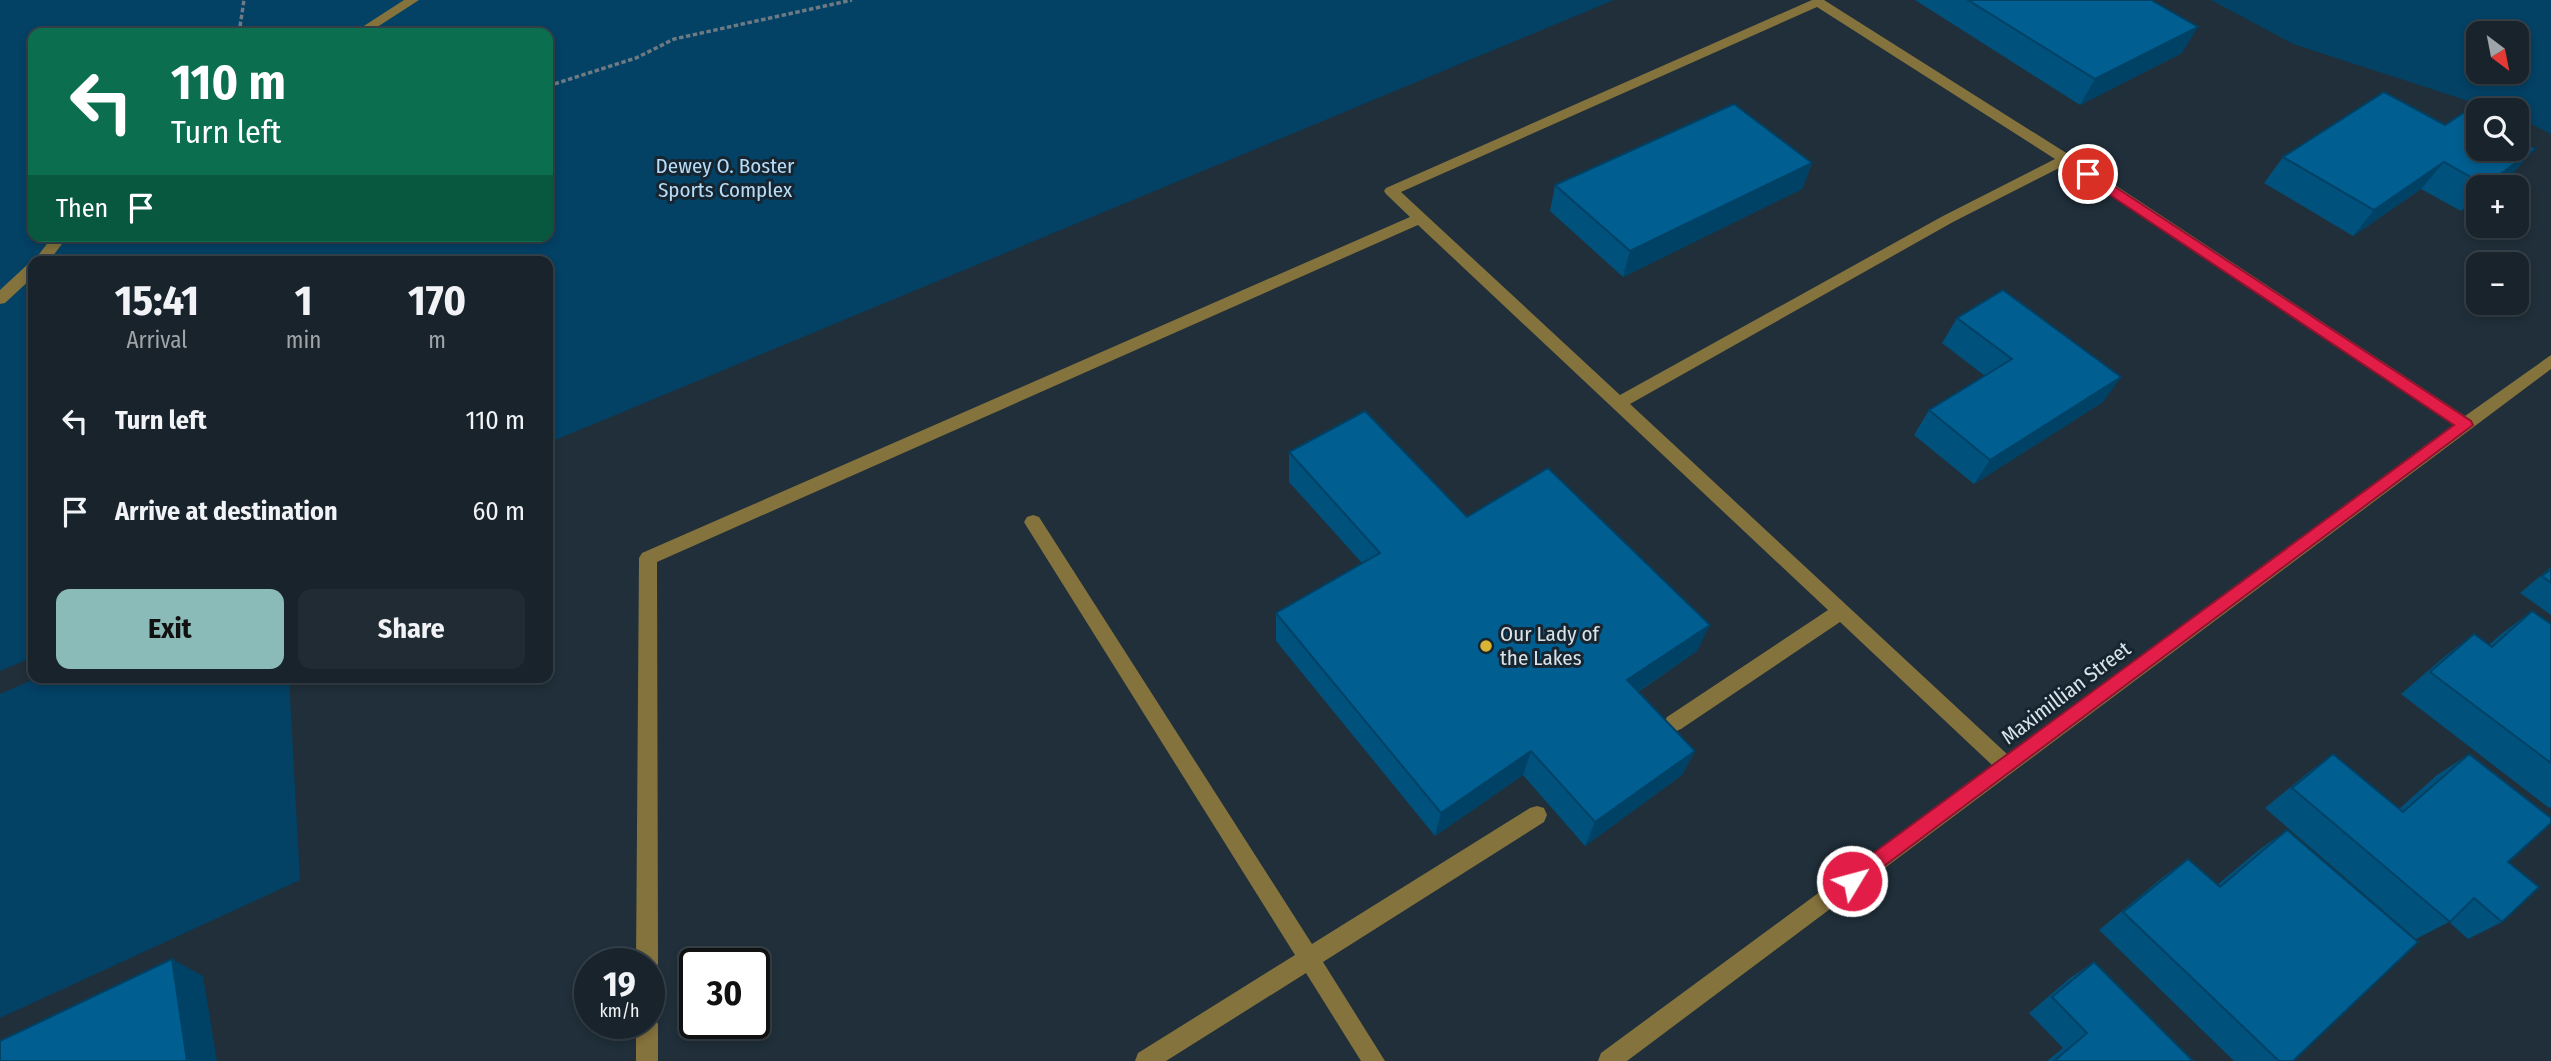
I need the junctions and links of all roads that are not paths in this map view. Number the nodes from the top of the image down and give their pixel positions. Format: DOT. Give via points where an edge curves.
graph roads {
  1 [pos="413,0"];
  2 [pos="367,28"];
  3 [pos="2066,159"];
  4 [pos="1420,218"];
  5 [pos="56,242"];
  6 [pos="44,256"];
  7 [pos="28,273"];
  8 [pos="0,299"];
  9 [pos="2551,361"];
  10 [pos="1618,403"];
  11 [pos="2465,425"];
  12 [pos="1033,522"];
  13 [pos="1842,611"];
  14 [pos="1674,723"];
  15 [pos="2007,766"];
  16 [pos="1536,814"];
  17 [pos="647,948"];
  18 [pos="1307,958"];
  19 [pos="647,1039"];
  20 [pos="647,1061"];
  21 [pos="1146,1061"];
  22 [pos="1374,1061"];
  23 [pos="1609,1061"];
  1 -- 2 [label="street"];
  3 -- 4 [label="street" via="1818,2 1391,191"];
  3 -- 10 [label="street" via="1948,219"];
  3 -- 11 [label="street"];
  4 -- 10 [label="street"];
  4 -- 17 [label="street" via="648,558"];
  5 -- 6 [label="street"];
  7 -- 8 [label="street"];
  9 -- 11 [label="street, Maximillian Street"];
  10 -- 13 [label="street"];
  11 -- 15 [label="street, Maximillian Street"];
  12 -- 18 [label="street"];
  13 -- 14 [label="street"];
  13 -- 15 [label="street"];
  15 -- 23 [label="street, Maximillian Street"];
  16 -- 18 [label="street"];
  18 -- 21 [label="street"];
  18 -- 22 [label="street"];
  19 -- 20 [label="street"];
}
